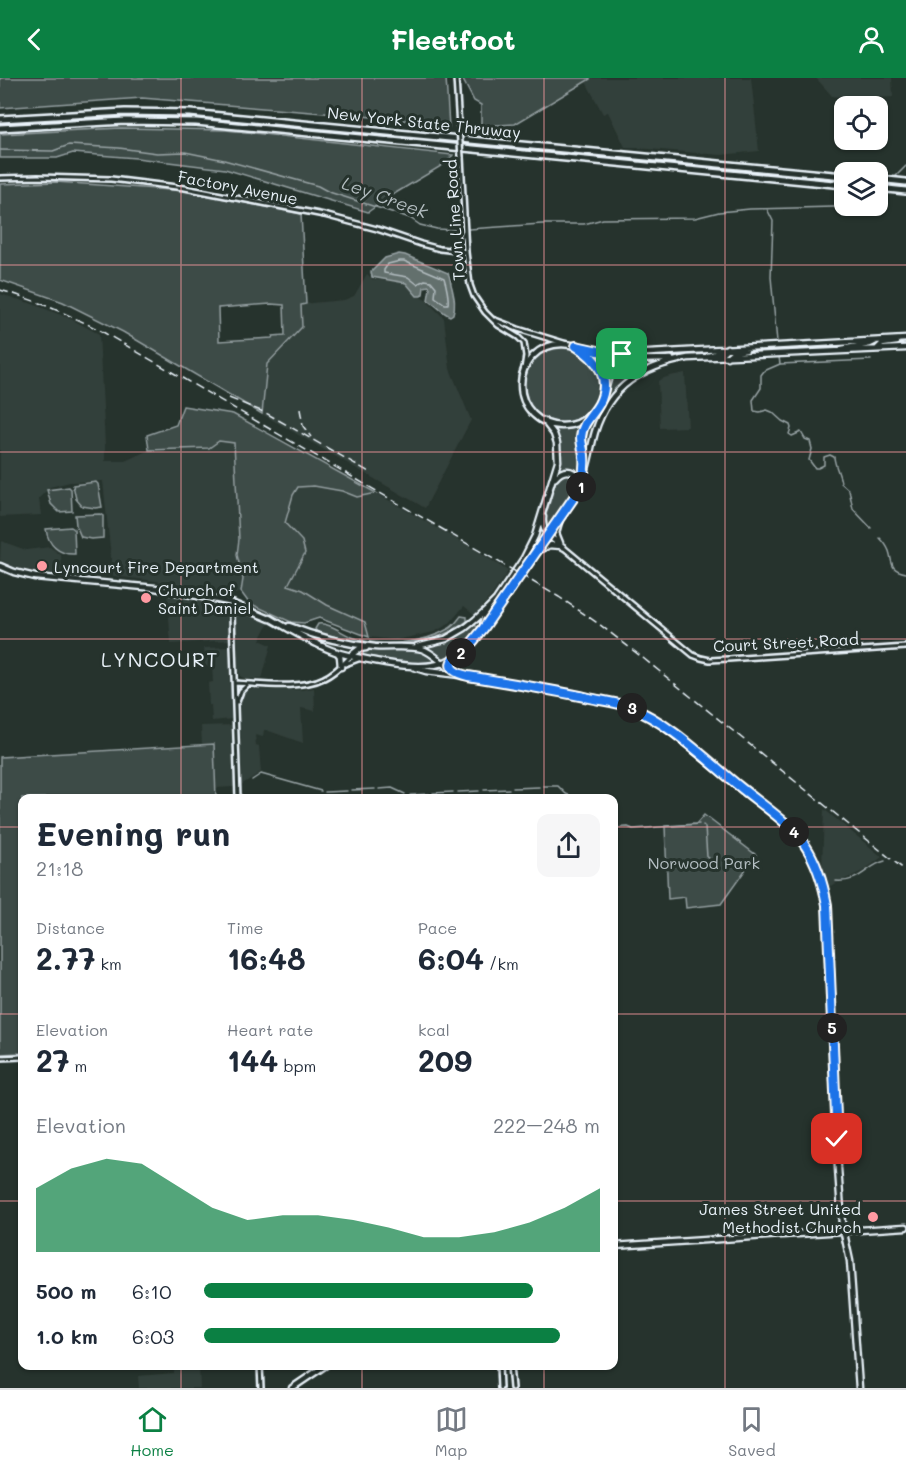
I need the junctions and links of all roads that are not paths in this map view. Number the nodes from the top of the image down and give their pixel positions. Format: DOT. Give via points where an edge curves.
graph roads {
  1 [pos="456,78"];
  2 [pos="0,119"];
  3 [pos="0,128"];
  4 [pos="834,175"];
  5 [pos="0,178"];
  6 [pos="888,180"];
  7 [pos="906,182"];
  8 [pos="834,184"];
  9 [pos="888,190"];
  10 [pos="906,193"];
  11 [pos="464,235"];
  12 [pos="446,249"];
  13 [pos="466,252"];
  14 [pos="491,318"];
  15 [pos="876,340"];
  16 [pos="906,340"];
  17 [pos="567,344"];
  18 [pos="576,346"];
  19 [pos="763,347"];
  20 [pos="727,348"];
  21 [pos="906,348"];
  22 [pos="877,349"];
  23 [pos="829,352"];
  24 [pos="727,357"];
  25 [pos="687,358"];
  26 [pos="699,358"];
  27 [pos="524,369"];
  28 [pos="603,394"];
  29 [pos="591,414"];
  30 [pos="544,422"];
  31 [pos="585,473"];
  32 [pos="552,482"];
  33 [pos="577,494"];
  34 [pos="544,506"];
  35 [pos="560,518"];
  36 [pos="548,535"];
  37 [pos="563,547"];
  38 [pos="536,553"];
  39 [pos="0,566"];
  40 [pos="233,603"];
  41 [pos="490,607"];
  42 [pos="270,618"];
  43 [pos="483,629"];
  44 [pos="376,647"];
  45 [pos="906,647"];
  46 [pos="408,648"];
  47 [pos="359,649"];
  48 [pos="337,652"];
  49 [pos="350,656"];
  50 [pos="361,658"];
  51 [pos="455,658"];
  52 [pos="442,663"];
  53 [pos="340,667"];
  54 [pos="413,667"];
  55 [pos="454,672"];
  56 [pos="468,676"];
  57 [pos="235,684"];
  58 [pos="248,684"];
  59 [pos="235,707"];
  60 [pos="238,794"];
  61 [pos="18,1057"];
  62 [pos="0,1058"];
  63 [pos="906,1227"];
  64 [pos="843,1231"];
  65 [pos="618,1246"];
  66 [pos="260,1370"];
  67 [pos="319,1370"];
  68 [pos="499,1370"];
  69 [pos="510,1370"];
  70 [pos="261,1388"];
  71 [pos="292,1388"];
  72 [pos="500,1388"];
  73 [pos="512,1388"];
  74 [pos="859,1388"];
  1 -- 11 [label="street, Town Line Road, bridge"];
  2 -- 4 [label="highway, New York State Thruway" via="125,112 190,113"];
  3 -- 8 [label="highway, New York State Thruway" via="125,121 196,122"];
  5 -- 12 [label="street, Factory Avenue" via="111,179 185,188 356,223"];
  6 -- 7 [label="highway"];
  9 -- 10 [label="highway"];
  11 -- 12 [label="street" via="459,245"];
  11 -- 13 [label="street, Town Line Road"];
  12 -- 13 [label="street, Factory Avenue"];
  13 -- 14 [label="street, Town Line Road" via="470,285 478,304"];
  14 -- 17 [label="street"];
  14 -- 27 [label="street, Town Line Road" via="524,343"];
  15 -- 16 [label="main road"];
  15 -- 19 [label="main road"];
  15 -- 23 [label="main road"];
  16 -- 22 [label="main road" via="882,344"];
  17 -- 18 [label="main road"];
  17 -- 27 [label="main road" via="545,348"];
  18 -- 20 [label="main road" via="612,354"];
  18 -- 28 [label="main road" via="597,363"];
  19 -- 20 [label="main road"];
  19 -- 24 [label="main road" via="733,352"];
  20 -- 26 [label="main road"];
  21 -- 22 [label="main road"];
  22 -- 23 [label="main road"];
  23 -- 24 [label="main road"];
  24 -- 26 [label="main road"];
  25 -- 26 [label="main road"];
  25 -- 28 [label="main road" via="622,363 610,374"];
  25 -- 31 [label="main road" via="646,370 620,390 599,421"];
  27 -- 30 [label="main road" via="524,398"];
  28 -- 29 [label="main road"];
  29 -- 30 [label="main road" via="566,425"];
  29 -- 31 [label="main road" via="581,436"];
  30 -- 32 [label="main road" via="554,434 558,448"];
  31 -- 33 [label="main road"];
  32 -- 33 [label="main road" via="562,472 573,473 579,480"];
  32 -- 34 [label="main road"];
  33 -- 35 [label="main road"];
  34 -- 36 [label="main road" via="542,525"];
  34 -- 41 [label="main road" via="528,551"];
  35 -- 36 [label="main road"];
  35 -- 37 [label="main road" via="556,533"];
  36 -- 37 [label="main road"];
  36 -- 38 [label="main road"];
  37 -- 38 [label="main road" via="550,544"];
  37 -- 45 [label="street, Court Street Road" via="700,658"];
  38 -- 43 [label="main road"];
  39 -- 40 [label="main road" via="35,577 155,588"];
  40 -- 42 [label="main road"];
  40 -- 57 [label="street"];
  41 -- 43 [label="main road"];
  41 -- 46 [label="main road" via="446,639"];
  42 -- 44 [label="main road" via="327,639"];
  42 -- 48 [label="main road"];
  43 -- 51 [label="main road"];
  44 -- 46 [label="main road"];
  44 -- 47 [label="main road"];
  46 -- 52 [label="main road" via="425,650"];
  47 -- 49 [label="main road"];
  47 -- 50 [label="main road"];
  48 -- 49 [label="main road"];
  48 -- 53 [label="main road"];
  49 -- 50 [label="main road"];
  49 -- 53 [label="street"];
  50 -- 53 [label="street"];
  50 -- 54 [label="main road"];
  51 -- 52 [label="main road"];
  51 -- 55 [label="main road"];
  52 -- 54 [label="main road"];
  52 -- 55 [label="main road"];
  53 -- 58 [label="street" via="303,684"];
  54 -- 56 [label="main road"];
  55 -- 56 [label="main road"];
  56 -- 64 [label="main road" via="610,702 653,718 802,841 819,871 827,905"];
  57 -- 58 [label="street"];
  57 -- 59 [label="street"];
  58 -- 59 [label="street"];
  59 -- 60 [label="street"];
  61 -- 62 [label="street"];
  63 -- 64 [label="main road"];
  64 -- 65 [label="main road"];
  64 -- 74 [label="main road" via="850,1261"];
  66 -- 70 [label="street"];
  67 -- 71 [label="main road"];
  68 -- 72 [label="street"];
  69 -- 73 [label="street"];
}
